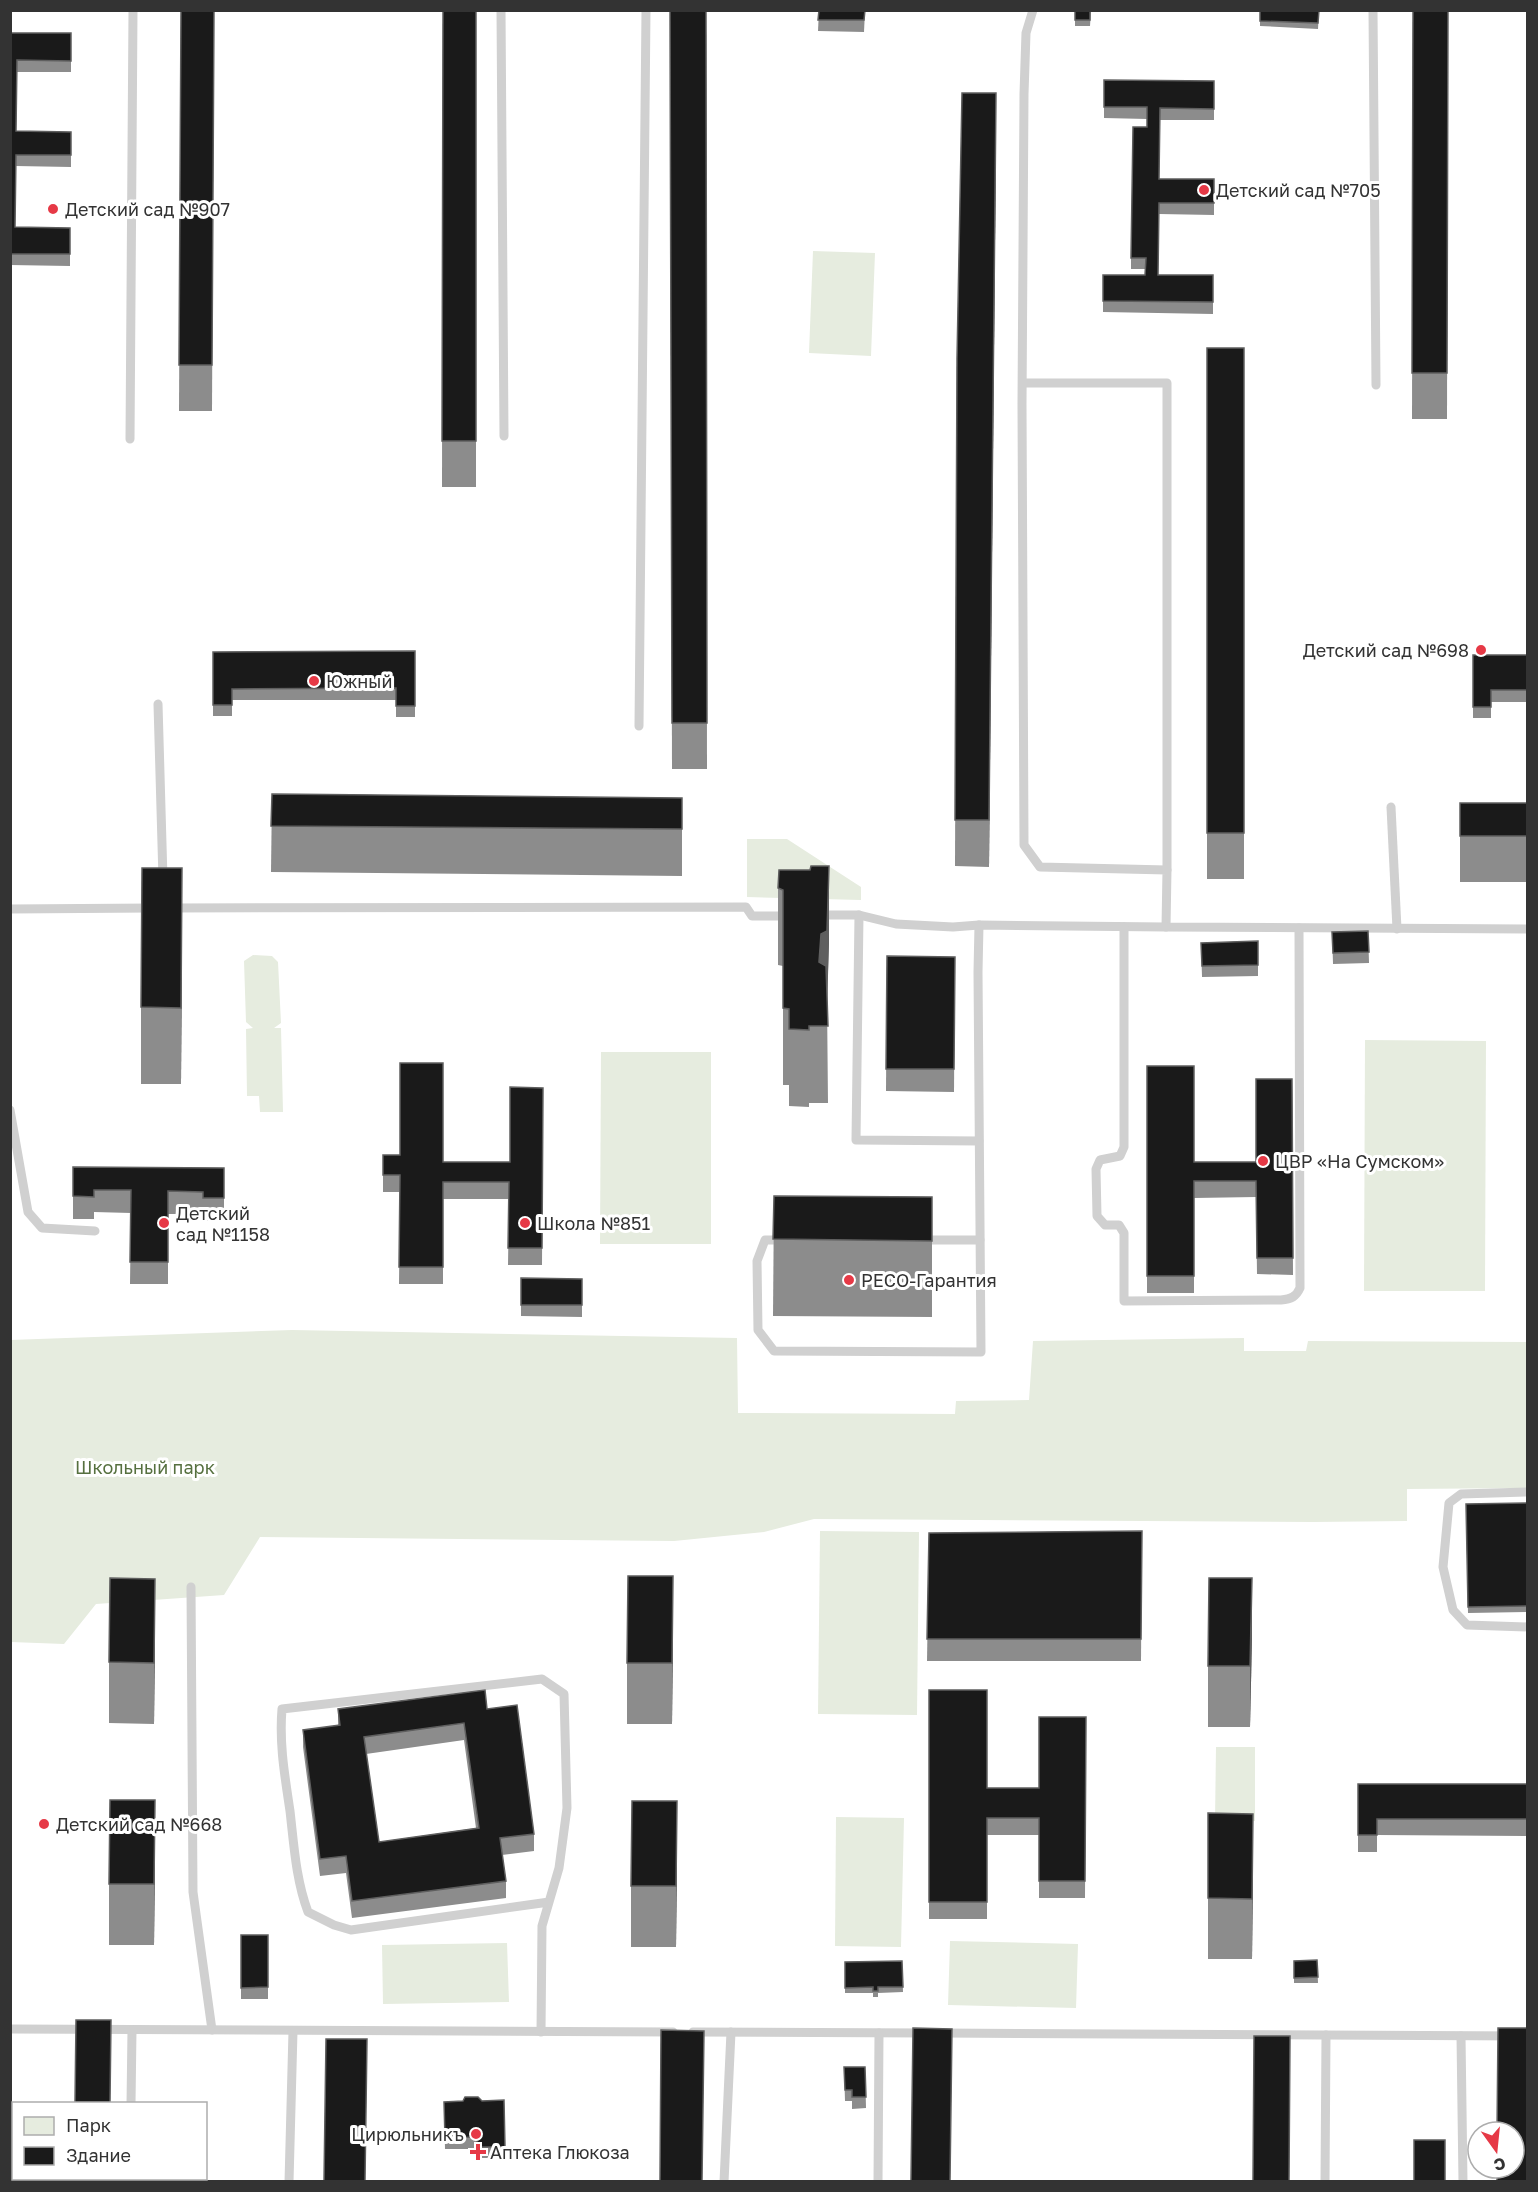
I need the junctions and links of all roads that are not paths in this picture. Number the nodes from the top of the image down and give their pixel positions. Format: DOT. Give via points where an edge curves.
graph roads {
  1 [pos="133,10"];
  2 [pos="501,10"];
  3 [pos="646,10"];
  4 [pos="1033,10"];
  5 [pos="1373,10"];
  6 [pos="1023,383"];
  7 [pos="1376,385"];
  8 [pos="504,436"];
  9 [pos="130,439"];
  10 [pos="158,704"];
  11 [pos="639,726"];
  12 [pos="1391,807"];
  13 [pos="1167,870"];
  14 [pos="163,885"];
  15 [pos="10,909"];
  16 [pos="800,915"];
  17 [pos="812,915"];
  18 [pos="859,915"];
  19 [pos="980,925"];
  20 [pos="1124,927"];
  21 [pos="1166,927"];
  22 [pos="1299,928"];
  23 [pos="1398,929"];
  24 [pos="1527,929"];
  25 [pos="10,1110"];
  26 [pos="979,1141"];
  27 [pos="95,1231"];
  28 [pos="801,1240"];
  29 [pos="908,1240"];
  30 [pos="980,1240"];
  31 [pos="1527,1492"];
  32 [pos="191,1587"];
  33 [pos="1527,1627"];
  34 [pos="549,1902"];
  35 [pos="10,2029"];
  36 [pos="132,2030"];
  37 [pos="212,2030"];
  38 [pos="293,2031"];
  39 [pos="541,2032"];
  40 [pos="731,2032"];
  41 [pos="879,2033"];
  42 [pos="1326,2035"];
  43 [pos="1461,2036"];
  44 [pos="1527,2036"];
  45 [pos="131,2102"];
  46 [pos="289,2181"];
  47 [pos="724,2181"];
  48 [pos="878,2181"];
  49 [pos="1325,2181"];
  50 [pos="1463,2181"];
  1 -- 9 [label="lane"];
  2 -- 8 [label="lane"];
  3 -- 11 [label="lane"];
  4 -- 6 [label="lane" via="1026,33 1024,94"];
  5 -- 7 [label="lane"];
  6 -- 13 [label="lane" via="1024,845 1040,867"];
  6 -- 13 [label="lane" via="1167,383"];
  10 -- 14 [label="lane"];
  12 -- 23 [label="lane"];
  13 -- 21 [label="lane"];
  15 -- 16 [label="lane" via="746,907 752,916"];
  17 -- 18 [label="lane"];
  18 -- 19 [label="lane" via="896,924"];
  18 -- 26 [label="lane" via="856,1140"];
  19 -- 20 [label="lane"];
  19 -- 26 [label="lane"];
  20 -- 21 [label="lane"];
  20 -- 22 [label="lane" via="1124,1147 1120,1156 1100,1160 1096,1169 1097,1216 1105,1225 1119,1226 1124,1233 1124,1300 1281,1300 1291,1299 1300,1288"];
  21 -- 22 [label="lane"];
  22 -- 23 [label="lane"];
  23 -- 24 [label="lane"];
  25 -- 27 [label="lane" via="28,1212 42,1228"];
  26 -- 30 [label="lane"];
  28 -- 30 [label="lane" via="765,1240 757,1261 758,1330 774,1351 981,1352"];
  29 -- 30 [label="lane"];
  31 -- 33 [label="lane" via="1461,1494 1449,1503 1443,1567 1453,1610 1467,1625"];
  32 -- 37 [label="lane" via="193,1892"];
  34 -- 34 [label="lane" via="351,1930 308,1912 300,1889 292,1827 280,1733 282,1709 542,1679 564,1694 567,1808 559,1868"];
  34 -- 39 [label="lane" via="542,1926"];
  35 -- 36 [label="lane"];
  36 -- 37 [label="lane"];
  36 -- 45 [label="lane"];
  37 -- 38 [label="lane"];
  38 -- 39 [label="lane"];
  38 -- 46 [label="lane"];
  39 -- 40 [label="lane"];
  40 -- 41 [label="lane"];
  40 -- 47 [label="lane"];
  41 -- 42 [label="lane"];
  41 -- 48 [label="lane"];
  42 -- 43 [label="lane"];
  42 -- 49 [label="lane"];
  43 -- 44 [label="lane"];
  43 -- 50 [label="lane"];
}
